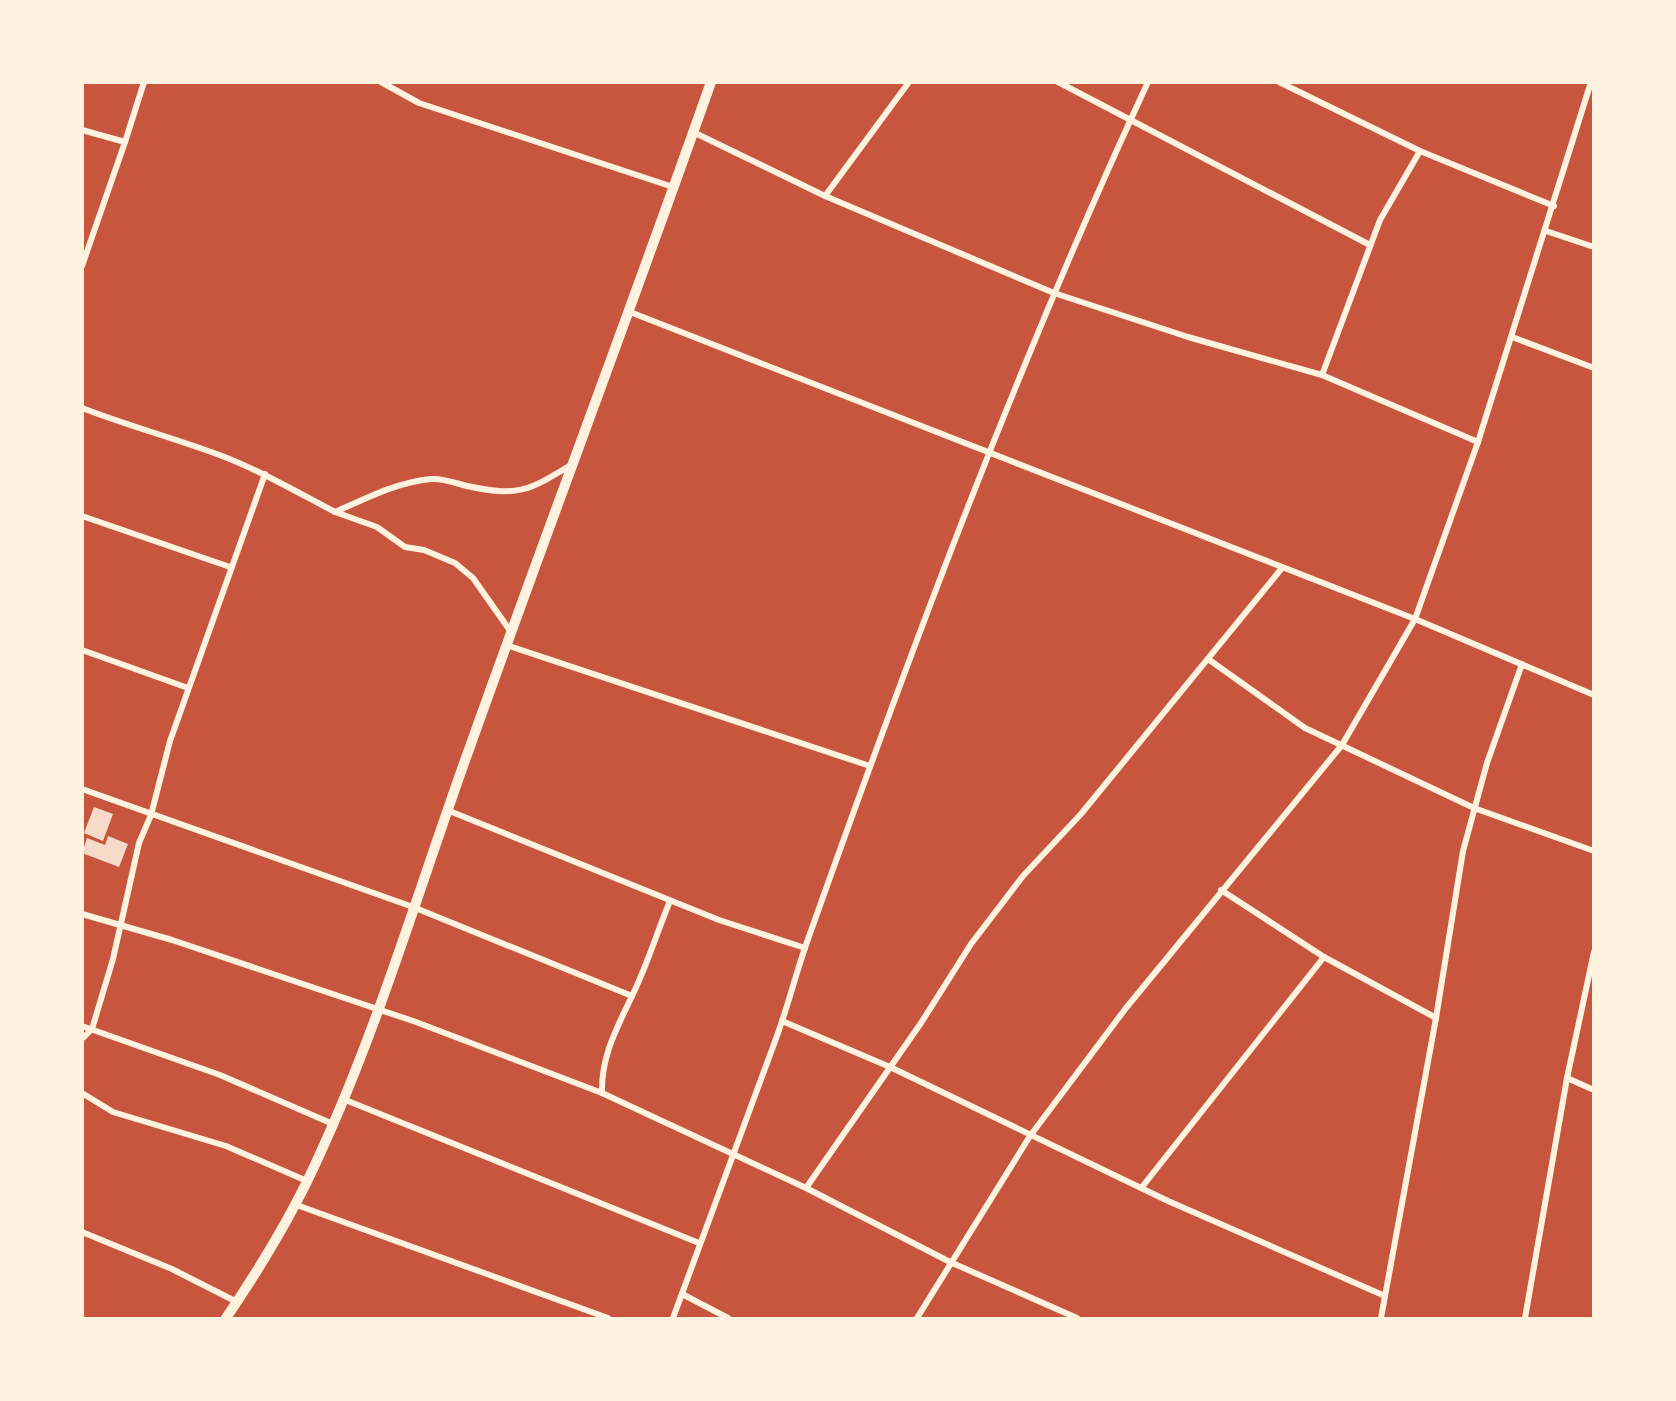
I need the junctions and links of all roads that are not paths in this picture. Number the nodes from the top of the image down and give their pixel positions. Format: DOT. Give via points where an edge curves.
graph roads {
  1 [pos="144,82"];
  2 [pos="381,82"];
  3 [pos="711,82"];
  4 [pos="909,82"];
  5 [pos="1058,82"];
  6 [pos="1148,82"];
  7 [pos="1279,82"];
  8 [pos="1591,82"];
  9 [pos="1130,120"];
  10 [pos="82,130"];
  11 [pos="693,132"];
  12 [pos="125,142"];
  13 [pos="1420,151"];
  14 [pos="673,187"];
  15 [pos="825,196"];
  16 [pos="1554,206"];
  17 [pos="1546,231"];
  18 [pos="1370,245"];
  19 [pos="1593,248"];
  20 [pos="83,265"];
  21 [pos="1054,293"];
  22 [pos="630,312"];
  23 [pos="1512,337"];
  24 [pos="1593,368"];
  25 [pos="1322,375"];
  26 [pos="82,408"];
  27 [pos="1478,442"];
  28 [pos="990,450"];
  29 [pos="571,465"];
  30 [pos="265,474"];
  31 [pos="334,512"];
  32 [pos="82,516"];
  33 [pos="230,567"];
  34 [pos="1282,568"];
  35 [pos="1415,619"];
  36 [pos="511,632"];
  37 [pos="506,645"];
  38 [pos="82,650"];
  39 [pos="1208,659"];
  40 [pos="1522,664"];
  41 [pos="188,688"];
  42 [pos="1593,695"];
  43 [pos="1342,745"];
  44 [pos="870,766"];
  45 [pos="82,789"];
  46 [pos="1474,808"];
  47 [pos="447,810"];
  48 [pos="151,815"];
  49 [pos="1593,851"];
  50 [pos="1221,890"];
  51 [pos="670,901"];
  52 [pos="412,907"];
  53 [pos="82,914"];
  54 [pos="120,926"];
  55 [pos="805,948"];
  56 [pos="1593,952"];
  57 [pos="1324,957"];
  58 [pos="632,996"];
  59 [pos="378,1011"];
  60 [pos="1436,1018"];
  61 [pos="782,1021"];
  62 [pos="82,1026"];
  63 [pos="92,1029"];
  64 [pos="82,1039"];
  65 [pos="890,1067"];
  66 [pos="1567,1078"];
  67 [pos="1593,1089"];
  68 [pos="602,1092"];
  69 [pos="82,1093"];
  70 [pos="343,1099"];
  71 [pos="333,1124"];
  72 [pos="1030,1136"];
  73 [pos="733,1153"];
  74 [pos="307,1181"];
  75 [pos="1142,1187"];
  76 [pos="806,1188"];
  77 [pos="294,1204"];
  78 [pos="82,1232"];
  79 [pos="699,1243"];
  80 [pos="950,1262"];
  81 [pos="682,1294"];
  82 [pos="1385,1296"];
  83 [pos="237,1302"];
  84 [pos="226,1318"];
  85 [pos="608,1318"];
  86 [pos="673,1318"];
  87 [pos="728,1318"];
  88 [pos="916,1318"];
  89 [pos="1077,1318"];
  90 [pos="1381,1318"];
  91 [pos="1525,1318"];
  1 -- 12 [label="street"];
  2 -- 14 [label="street" via="419,103"];
  3 -- 11 [label="street"];
  4 -- 15 [label="street"];
  5 -- 9 [label="street"];
  6 -- 9 [label="street"];
  7 -- 13 [label="street"];
  8 -- 16 [label="street"];
  9 -- 18 [label="street"];
  9 -- 21 [label="street"];
  10 -- 12 [label="street"];
  11 -- 14 [label="street"];
  11 -- 15 [label="street"];
  12 -- 20 [label="street"];
  13 -- 16 [label="street"];
  13 -- 18 [label="street"];
  14 -- 22 [label="street"];
  15 -- 21 [label="street"];
  16 -- 17 [label="street"];
  17 -- 19 [label="street"];
  17 -- 23 [label="street"];
  18 -- 25 [label="street"];
  21 -- 25 [label="street"];
  21 -- 28 [label="street"];
  22 -- 28 [label="street"];
  22 -- 29 [label="street"];
  23 -- 24 [label="street"];
  23 -- 27 [label="street"];
  25 -- 27 [label="street"];
  26 -- 30 [label="street" via="126,426 216,453"];
  27 -- 35 [label="street"];
  28 -- 34 [label="street"];
  28 -- 44 [label="street"];
  29 -- 31 [label="street" via="521,491 496,492 429,479 384,491"];
  29 -- 36 [label="street"];
  30 -- 31 [label="street"];
  30 -- 33 [label="street"];
  31 -- 36 [label="street" via="377,527 405,547 424,550 455,564 473,578"];
  32 -- 33 [label="street"];
  33 -- 41 [label="street"];
  34 -- 35 [label="street"];
  34 -- 39 [label="street"];
  35 -- 40 [label="street"];
  35 -- 43 [label="street"];
  36 -- 37 [label="street"];
  37 -- 44 [label="street"];
  37 -- 47 [label="street"];
  38 -- 41 [label="street"];
  39 -- 43 [label="street" via="1305,728"];
  39 -- 65 [label="street" via="1081,814 1023,876 971,944"];
  40 -- 42 [label="street"];
  40 -- 46 [label="street"];
  41 -- 48 [label="street"];
  43 -- 46 [label="street"];
  43 -- 50 [label="street"];
  44 -- 55 [label="street"];
  45 -- 48 [label="street"];
  46 -- 49 [label="street"];
  46 -- 60 [label="street" via="1463,851"];
  47 -- 51 [label="street"];
  47 -- 52 [label="street"];
  48 -- 52 [label="street"];
  48 -- 54 [label="street" via="139,843"];
  50 -- 57 [label="street"];
  50 -- 72 [label="street"];
  51 -- 55 [label="street"];
  51 -- 58 [label="street"];
  52 -- 58 [label="street"];
  52 -- 59 [label="street"];
  53 -- 54 [label="street"];
  54 -- 59 [label="street"];
  54 -- 63 [label="street"];
  55 -- 61 [label="street"];
  56 -- 66 [label="street"];
  57 -- 60 [label="street"];
  57 -- 75 [label="street"];
  58 -- 68 [label="street" via="612,1037"];
  59 -- 68 [label="street"];
  59 -- 70 [label="street"];
  60 -- 82 [label="street"];
  61 -- 65 [label="street"];
  61 -- 73 [label="street"];
  62 -- 63 [label="street"];
  63 -- 64 [label="street"];
  63 -- 71 [label="street" via="220,1075"];
  65 -- 72 [label="street"];
  65 -- 76 [label="street"];
  66 -- 67 [label="street"];
  66 -- 91 [label="street"];
  68 -- 73 [label="street"];
  69 -- 74 [label="street" via="113,1112 226,1146"];
  70 -- 71 [label="street"];
  70 -- 79 [label="street"];
  71 -- 74 [label="street"];
  72 -- 75 [label="street"];
  72 -- 80 [label="street"];
  73 -- 76 [label="street"];
  73 -- 79 [label="street"];
  74 -- 77 [label="street"];
  75 -- 82 [label="street"];
  76 -- 80 [label="street"];
  77 -- 83 [label="street"];
  77 -- 85 [label="street"];
  78 -- 83 [label="street" via="172,1269"];
  79 -- 81 [label="street"];
  80 -- 88 [label="street"];
  80 -- 89 [label="street"];
  81 -- 86 [label="street"];
  81 -- 87 [label="street"];
  82 -- 90 [label="street"];
  83 -- 84 [label="street"];
}
